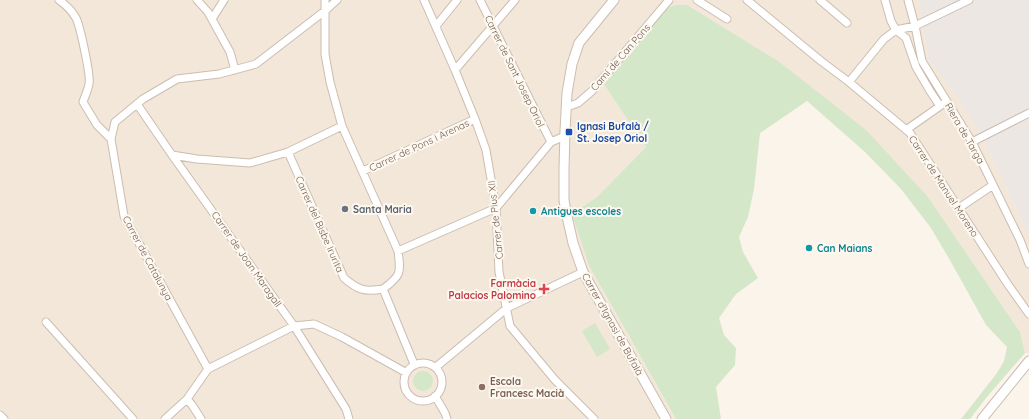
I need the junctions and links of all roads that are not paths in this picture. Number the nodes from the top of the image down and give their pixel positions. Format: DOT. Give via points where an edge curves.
graph roads {
  1 [pos="59,0"];
  2 [pos="197,0"];
  3 [pos="224,0"];
  4 [pos="325,0"];
  5 [pos="337,0"];
  6 [pos="424,0"];
  7 [pos="457,0"];
  8 [pos="480,0"];
  9 [pos="515,0"];
  10 [pos="614,0"];
  11 [pos="669,0"];
  12 [pos="697,0"];
  13 [pos="747,0"];
  14 [pos="820,0"];
  15 [pos="885,0"];
  16 [pos="908,0"];
  17 [pos="969,0"];
  18 [pos="326,10"];
  19 [pos="212,19"];
  20 [pos="728,19"];
  21 [pos="847,23"];
  22 [pos="436,26"];
  23 [pos="493,26"];
  24 [pos="915,26"];
  25 [pos="896,30"];
  26 [pos="235,70"];
  27 [pos="455,70"];
  28 [pos="849,82"];
  29 [pos="947,102"];
  30 [pos="137,104"];
  31 [pos="940,106"];
  32 [pos="567,107"];
  33 [pos="1029,113"];
  34 [pos="475,119"];
  35 [pos="342,126"];
  36 [pos="906,130"];
  37 [pos="565,136"];
  38 [pos="111,139"];
  39 [pos="551,142"];
  40 [pos="972,142"];
  41 [pos="288,152"];
  42 [pos="172,155"];
  43 [pos="363,171"];
  44 [pos="993,185"];
  45 [pos="496,208"];
  46 [pos="959,208"];
  47 [pos="398,251"];
  48 [pos="1029,264"];
  49 [pos="583,272"];
  50 [pos="383,289"];
  51 [pos="507,308"];
  52 [pos="1029,314"];
  53 [pos="46,322"];
  54 [pos="294,326"];
  55 [pos="1029,361"];
  56 [pos="414,364"];
  57 [pos="436,367"];
  58 [pos="208,369"];
  59 [pos="405,372"];
  60 [pos="435,396"];
  61 [pos="187,399"];
  62 [pos="0,416"];
  63 [pos="4,419"];
  64 [pos="133,419"];
  65 [pos="165,419"];
  66 [pos="201,419"];
  67 [pos="349,419"];
  68 [pos="447,419"];
  69 [pos="594,419"];
  70 [pos="666,419"];
  71 [pos="982,419"];
  1 -- 38 [label="street" via="76,18 80,27 90,83 83,102 97,125"];
  2 -- 19 [label="street"];
  3 -- 19 [label="street"];
  4 -- 18 [label="street"];
  5 -- 18 [label="street"];
  6 -- 22 [label="street, Carrer de Pius XII"];
  7 -- 22 [label="street"];
  8 -- 23 [label="street, Carrer de Sant Josep Oriol"];
  9 -- 23 [label="street"];
  10 -- 32 [label="street, Carrer d'Ignasi de Bufalà" via="579,43 572,64"];
  11 -- 32 [label="street, Camí de Can Pons" via="592,91 578,103"];
  12 -- 20 [label="street"];
  13 -- 28 [label="street, Carrer de Manuel Moreno"];
  14 -- 21 [label="street"];
  15 -- 25 [label="street"];
  16 -- 24 [label="street, Riera de Targa"];
  17 -- 24 [label="street"];
  18 -- 26 [label="street" via="256,64"];
  18 -- 35 [label="street" via="325,54"];
  19 -- 26 [label="street" via="230,52"];
  22 -- 27 [label="street, Carrer de Pius XII"];
  23 -- 27 [label="street"];
  23 -- 39 [label="street, Carrer de Sant Josep Oriol"];
  24 -- 25 [label="street"];
  24 -- 29 [label="street, Riera de Targa" via="922,61"];
  25 -- 28 [label="street" via="884,39"];
  25 -- 31 [label="street" via="906,38 916,68"];
  26 -- 30 [label="street" via="177,79"];
  27 -- 34 [label="street, Carrer de Pius XII"];
  28 -- 36 [label="street, Carrer de Manuel Moreno"];
  29 -- 31 [label="street"];
  29 -- 40 [label="street, Riera de Targa"];
  30 -- 38 [label="street, Carrer de Catalunya" via="115,122"];
  30 -- 42 [label="street, Carrer de Joan Maragall"];
  31 -- 36 [label="street"];
  32 -- 37 [label="street, Carrer d'Ignasi de Bufalà"];
  33 -- 40 [label="street"];
  34 -- 43 [label="street, Carrer de Pons i Arenas"];
  34 -- 45 [label="street, Carrer de Pius XII" via="486,150"];
  35 -- 41 [label="street"];
  35 -- 43 [label="street"];
  36 -- 46 [label="street, Carrer de Manuel Moreno"];
  37 -- 39 [label="street"];
  37 -- 49 [label="street, Carrer d'Ignasi de Bufalà" via="564,200 573,243"];
  38 -- 58 [label="street, Carrer de Catalunya" via="124,216"];
  39 -- 45 [label="street"];
  40 -- 44 [label="street, Riera de Targa"];
  41 -- 42 [label="street" via="250,163"];
  41 -- 50 [label="street, Carrer del Bisbe Irurita" via="344,278 353,286 364,290"];
  42 -- 54 [label="street, Carrer de Joan Maragall"];
  43 -- 47 [label="street"];
  44 -- 46 [label="street"];
  44 -- 48 [label="street, Riera de Targa"];
  45 -- 47 [label="street"];
  45 -- 51 [label="street, Carrer de Pius XII" via="499,272"];
  46 -- 52 [label="street, Carrer de Manuel Moreno"];
  47 -- 50 [label="street" via="398,277"];
  49 -- 51 [label="street"];
  49 -- 70 [label="street, Carrer d'Ignasi de Bufalà"];
  50 -- 56 [label="street"];
  51 -- 57 [label="street"];
  51 -- 69 [label="street, Carrer de Pius XII" via="510,326 555,380"];
  53 -- 64 [label="street"];
  54 -- 58 [label="street"];
  54 -- 59 [label="street" via="314,324"];
  54 -- 67 [label="street, Carrer de Joan Maragall" via="346,409"];
  55 -- 71 [label="street"];
  56 -- 57 [label="street" via="424,362"];
  56 -- 59 [label="street"];
  57 -- 60 [label="street" via="442,380 441,388"];
  58 -- 61 [label="street"];
  59 -- 60 [label="street" via="404,388 408,395 420,401 427,401"];
  60 -- 68 [label="street"];
  61 -- 65 [label="street"];
  61 -- 66 [label="street"];
  62 -- 63 [label="street"];
}
